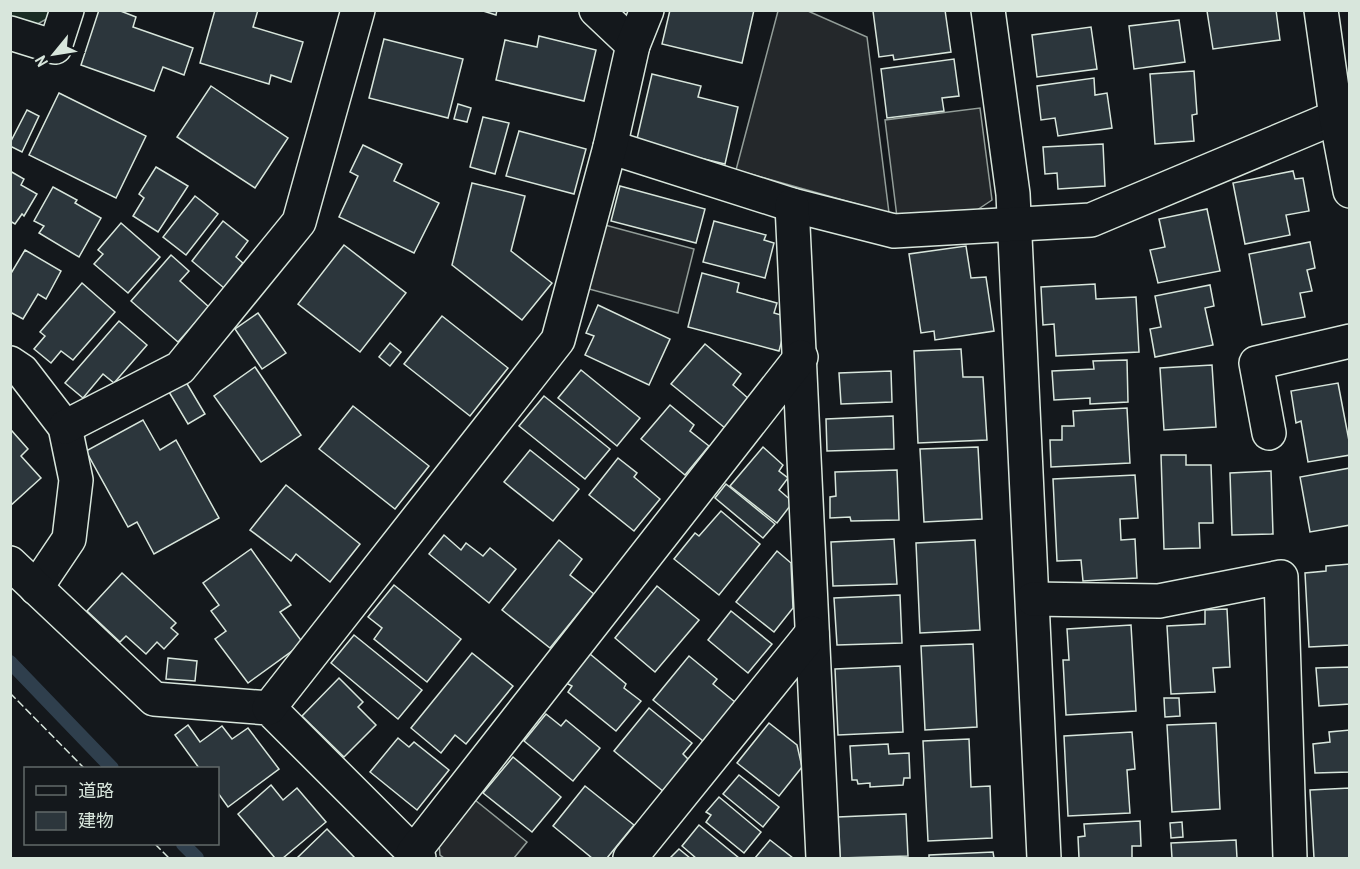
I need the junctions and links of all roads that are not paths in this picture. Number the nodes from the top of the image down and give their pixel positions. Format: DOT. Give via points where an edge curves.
graph roads {
  1 [pos="67,10"];
  2 [pos="358,10"];
  3 [pos="596,10"];
  4 [pos="647,10"];
  5 [pos="988,10"];
  6 [pos="1321,10"];
  7 [pos="10,33"];
  8 [pos="633,45"];
  9 [pos="1336,117"];
  10 [pos="610,147"];
  11 [pos="1350,192"];
  12 [pos="792,205"];
  13 [pos="1014,224"];
  14 [pos="1350,341"];
  15 [pos="801,357"];
  16 [pos="10,363"];
  17 [pos="65,427"];
  18 [pos="1269,433"];
  19 [pos="18,571"];
  20 [pos="1033,599"];
  21 [pos="812,633"];
  22 [pos="269,708"];
  23 [pos="416,856"];
  24 [pos="630,858"];
  25 [pos="823,858"];
  26 [pos="1044,858"];
  27 [pos="1290,858"];
  1 -- 7 [label="street" via="55,47"];
  2 -- 17 [label="street" via="299,222 180,368"];
  3 -- 8 [label="street"];
  4 -- 8 [label="street"];
  5 -- 13 [label="street"];
  6 -- 9 [label="street"];
  8 -- 10 [label="street"];
  9 -- 11 [label="street"];
  9 -- 13 [label="street" via="1091,220"];
  10 -- 12 [label="street"];
  10 -- 22 [label="street" via="558,340"];
  12 -- 13 [label="street" via="894,231"];
  12 -- 15 [label="street"];
  13 -- 20 [label="street"];
  14 -- 18 [label="street" via="1256,363"];
  15 -- 21 [label="street"];
  15 -- 23 [label="street"];
  16 -- 17 [label="street" via="22,371"];
  17 -- 19 [label="street" via="76,480 69,539"];
  19 -- 22 [label="street" via="154,699"];
  20 -- 26 [label="street"];
  20 -- 27 [label="street" via="1159,601 1281,577"];
  21 -- 24 [label="street"];
  21 -- 25 [label="street"];
  22 -- 23 [label="street"];
}
